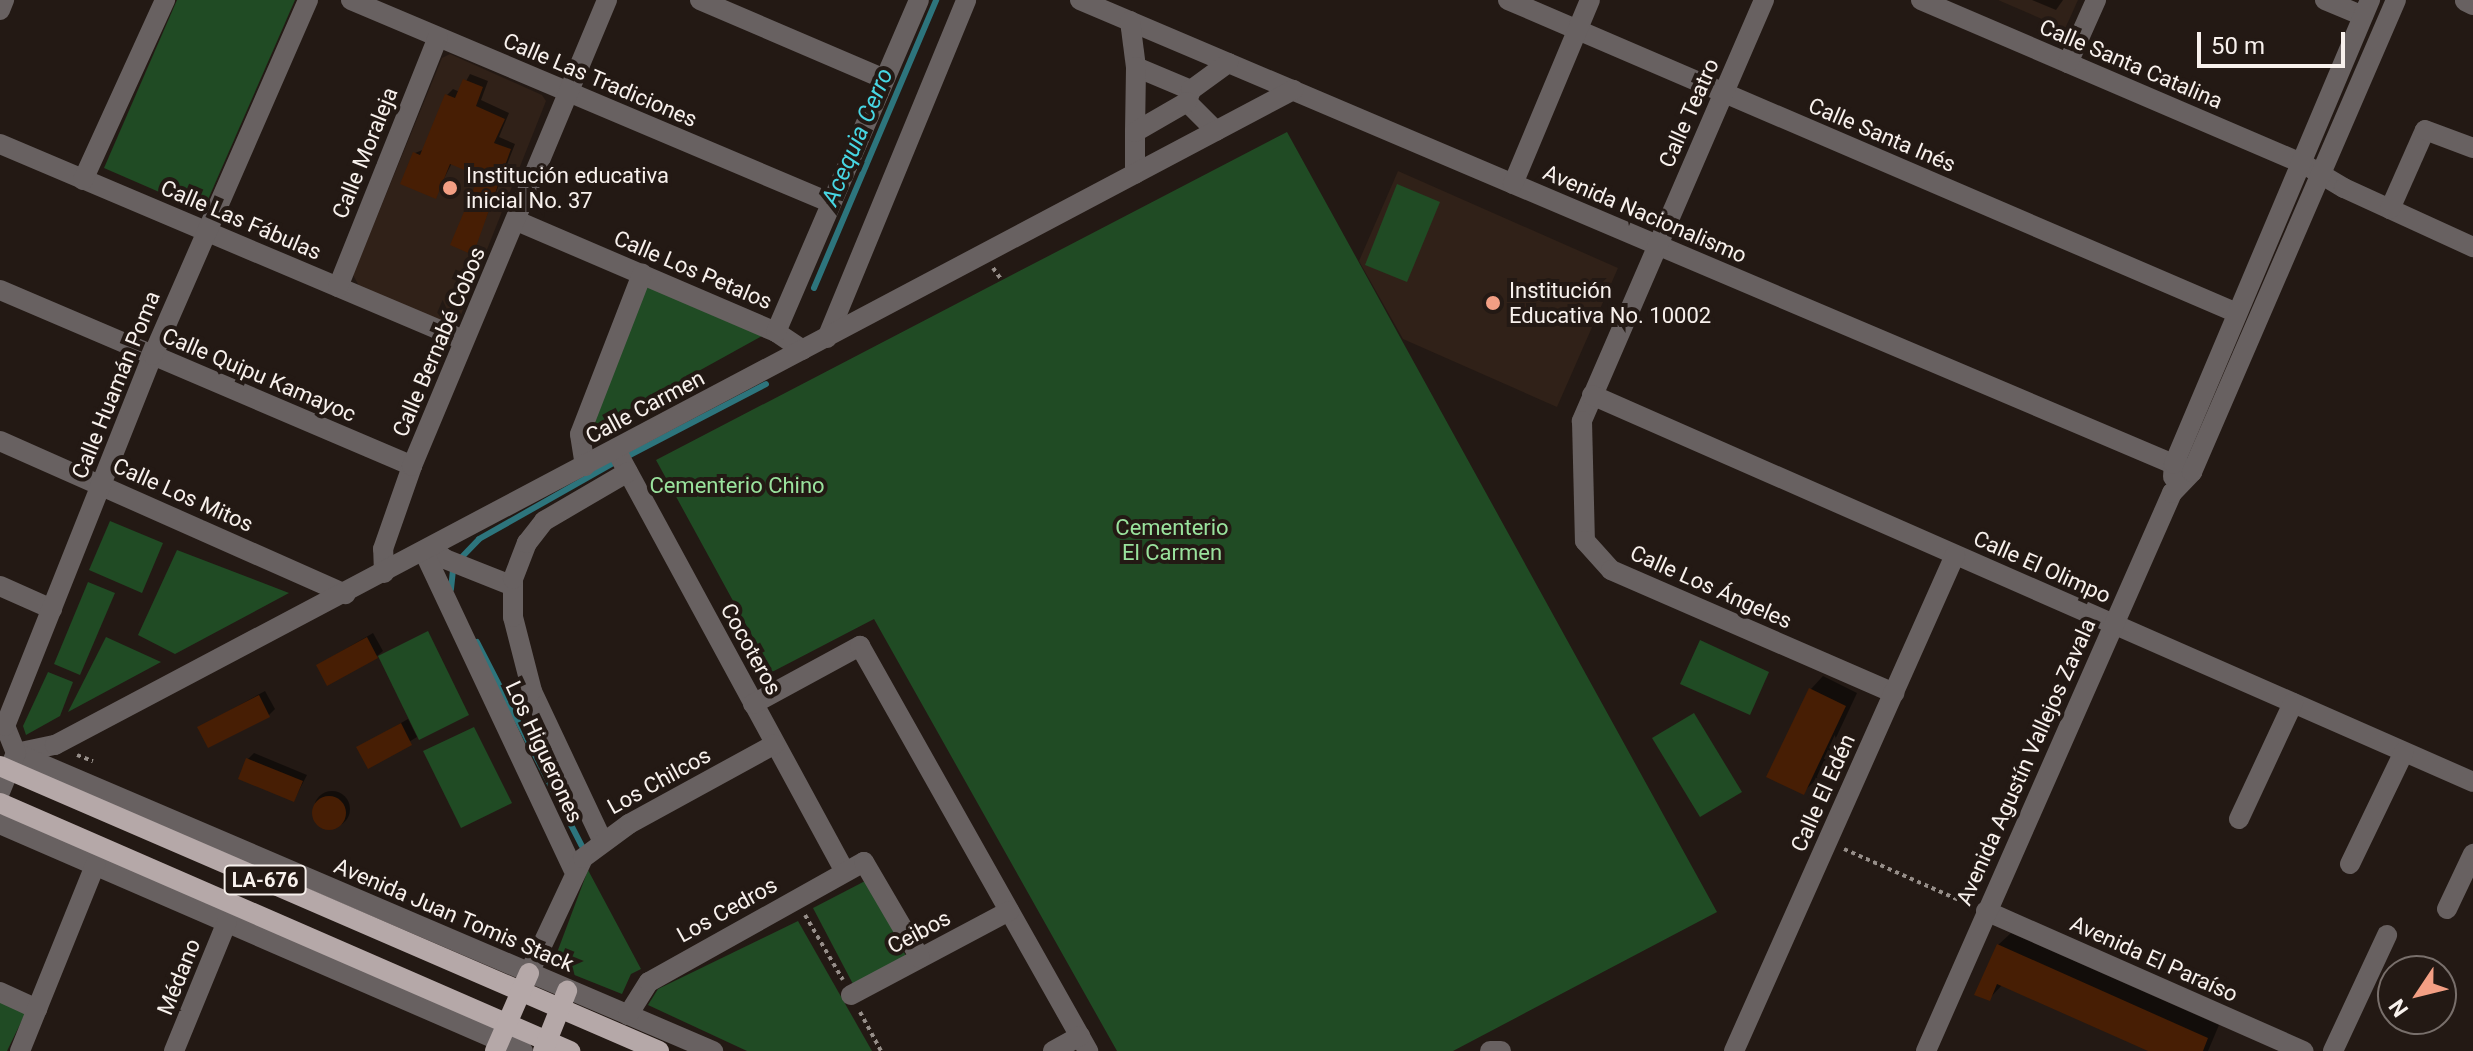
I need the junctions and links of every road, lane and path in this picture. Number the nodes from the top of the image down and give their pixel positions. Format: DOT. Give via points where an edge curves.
graph roads {
  1 [pos="4,0"];
  2 [pos="165,0"];
  3 [pos="308,0"];
  4 [pos="351,0"];
  5 [pos="607,0"];
  6 [pos="700,0"];
  7 [pos="919,0"];
  8 [pos="966,0"];
  9 [pos="1080,0"];
  10 [pos="1508,0"];
  11 [pos="1590,0"];
  12 [pos="1764,0"];
  13 [pos="1921,0"];
  14 [pos="2096,0"];
  15 [pos="2325,0"];
  16 [pos="2396,0"];
  17 [pos="2465,1"];
  18 [pos="2473,5"];
  19 [pos="2366,8"];
  20 [pos="0,10"];
  21 [pos="1130,21"];
  22 [pos="1577,30"];
  23 [pos="438,37"];
  24 [pos="1228,63"];
  25 [pos="2068,63"];
  26 [pos="1136,67"];
  27 [pos="884,79"];
  28 [pos="1293,90"];
  29 [pos="566,93"];
  30 [pos="1724,93"];
  31 [pos="1189,96"];
  32 [pos="1216,131"];
  33 [pos="1135,132"];
  34 [pos="0,144"];
  35 [pos="2473,148"];
  36 [pos="2302,163"];
  37 [pos="1135,174"];
  38 [pos="2321,174"];
  39 [pos="83,180"];
  40 [pos="1513,184"];
  41 [pos="831,203"];
  42 [pos="2390,209"];
  43 [pos="517,221"];
  44 [pos="205,232"];
  45 [pos="1657,245"];
  46 [pos="2473,247"];
  47 [pos="642,274"];
  48 [pos="338,287"];
  49 [pos="0,290"];
  50 [pos="2237,313"];
  51 [pos="776,332"];
  52 [pos="827,338"];
  53 [pos="463,340"];
  54 [pos="803,350"];
  55 [pos="153,355"];
  56 [pos="1592,395"];
  57 [pos="0,441"];
  58 [pos="616,450"];
  59 [pos="412,466"];
  60 [pos="585,466"];
  61 [pos="2183,468"];
  62 [pos="628,472"];
  63 [pos="102,485"];
  64 [pos="427,550"];
  65 [pos="1955,555"];
  66 [pos="384,573"];
  67 [pos="0,586"];
  68 [pos="513,586"];
  69 [pos="346,594"];
  70 [pos="52,609"];
  71 [pos="2113,624"];
  72 [pos="1894,693"];
  73 [pos="2293,703"];
  74 [pos="753,704"];
  75 [pos="775,744"];
  76 [pos="2404,752"];
  77 [pos="6,759"];
  78 [pos="2473,782"];
  79 [pos="0,792"];
  80 [pos="0,803"];
  81 [pos="2239,819"];
  82 [pos="0,824"];
  83 [pos="602,840"];
  84 [pos="1827,842"];
  85 [pos="2473,854"];
  86 [pos="2350,864"];
  87 [pos="95,865"];
  88 [pos="854,867"];
  89 [pos="573,869"];
  90 [pos="796,899"];
  91 [pos="2447,909"];
  92 [pos="1009,911"];
  93 [pos="1986,911"];
  94 [pos="227,922"];
  95 [pos="2387,935"];
  96 [pos="920,958"];
  97 [pos="525,982"];
  98 [pos="0,992"];
  99 [pos="851,995"];
  100 [pos="564,999"];
  101 [pos="37,1009"];
  102 [pos="628,1015"];
  103 [pos="501,1039"];
  104 [pos="1084,1044"];
  105 [pos="545,1046"];
  106 [pos="2290,1048"];
  107 [pos="20,1051"];
  108 [pos="174,1051"];
  109 [pos="523,1051"];
  110 [pos="570,1051"];
  111 [pos="659,1051"];
  112 [pos="713,1051"];
  113 [pos="881,1051"];
  114 [pos="1053,1051"];
  115 [pos="1490,1051"];
  116 [pos="1501,1051"];
  117 [pos="1734,1051"];
  118 [pos="1926,1051"];
  119 [pos="2333,1051"];
  1 -- 20 [label="street"];
  2 -- 39 [label="street"];
  3 -- 44 [label="street, Calle Huamán Poma"];
  4 -- 23 [label="street, Calle Las Tradiciones"];
  5 -- 29 [label="street, Calle Bernabé Cobos"];
  6 -- 27 [label="street"];
  7 -- 27 [label="street"];
  8 -- 52 [label="street"];
  9 -- 21 [label="street, Avenida Nacionalismo"];
  10 -- 22 [label="street, Calle Santa Inés"];
  11 -- 22 [label="street"];
  12 -- 30 [label="street, Calle Teatro"];
  13 -- 25 [label="street, Calle Santa Catalina"];
  14 -- 25 [label="street"];
  15 -- 19 [label="street"];
  16 -- 38 [label="street, Avenida Agustín Vallejos Zavala"];
  17 -- 18 [label="street"];
  19 -- 36 [label="street, Avenida Agustín Vallejos Zavala"];
  21 -- 24 [label="street, Avenida Nacionalismo"];
  21 -- 26 [label="street"];
  22 -- 30 [label="street, Calle Santa Inés"];
  22 -- 40 [label="street"];
  23 -- 29 [label="street, Calle Las Tradiciones"];
  23 -- 48 [label="street, Calle Moraleja"];
  24 -- 28 [label="street, Avenida Nacionalismo"];
  24 -- 31 [label="street"];
  25 -- 36 [label="street, Calle Santa Catalina"];
  26 -- 31 [label="street"];
  26 -- 33 [label="street"];
  27 -- 41 [label="street"];
  28 -- 32 [label="street, Calle Carmen"];
  28 -- 40 [label="street, Avenida Nacionalismo"];
  29 -- 41 [label="street, Calle Las Tradiciones"];
  29 -- 43 [label="street, Calle Bernabé Cobos"];
  30 -- 45 [label="street, Calle Teatro"];
  30 -- 50 [label="street, Calle Santa Inés"];
  31 -- 32 [label="street"];
  31 -- 33 [label="street"];
  32 -- 37 [label="street, Calle Carmen"];
  33 -- 37 [label="street"];
  34 -- 39 [label="street, Calle Las Fábulas"];
  35 -- 42 [label="street" via="2425,130"];
  36 -- 38 [label="street, Calle Santa Catalina"];
  36 -- 50 [label="street, Avenida Agustín Vallejos Zavala"];
  37 -- 52 [label="street, Calle Carmen"];
  38 -- 42 [label="street, Calle Santa Catalina"];
  38 -- 61 [label="street, Avenida Agustín Vallejos Zavala"];
  39 -- 44 [label="street, Calle Las Fábulas"];
  40 -- 45 [label="street, Avenida Nacionalismo"];
  41 -- 51 [label="street"];
  42 -- 46 [label="street, Calle Santa Catalina"];
  43 -- 47 [label="street, Calle Los Petalos"];
  43 -- 53 [label="street, Calle Bernabé Cobos"];
  44 -- 48 [label="street, Calle Las Fábulas"];
  44 -- 55 [label="street, Calle Huamán Poma"];
  45 -- 56 [label="street, Calle Los Ángeles"];
  45 -- 61 [label="street, Avenida Nacionalismo"];
  47 -- 51 [label="street, Calle Los Petalos"];
  47 -- 60 [label="street" via="580,434"];
  48 -- 53 [label="street, Calle Las Fábulas"];
  49 -- 55 [label="street, Calle Quipu Kamayoc"];
  50 -- 61 [label="street, Avenida Agustín Vallejos Zavala"];
  51 -- 54 [label="street, Calle Los Petalos"];
  52 -- 54 [label="street, Calle Carmen"];
  53 -- 59 [label="street, Calle Bernabé Cobos"];
  54 -- 58 [label="street, Calle Carmen"];
  55 -- 59 [label="street, Calle Quipu Kamayoc"];
  55 -- 63 [label="street, Calle Huamán Poma"];
  56 -- 65 [label="street, Calle El Olimpo"];
  56 -- 72 [label="street, Calle Los Ángeles" via="1582,421 1582,518 1585,541 1597,559 1611,570"];
  57 -- 63 [label="street, Calle Los Mitos"];
  58 -- 60 [label="street, Calle Carmen"];
  58 -- 62 [label="street, Cocoteros"];
  59 -- 66 [label="street, Calle Bernabé Cobos" via="383,549"];
  60 -- 64 [label="street, Calle Carmen"];
  61 -- 71 [label="street, Avenida Agustín Vallejos Zavala"];
  62 -- 68 [label="street" via="544,521 527,543"];
  62 -- 74 [label="street, Cocoteros"];
  63 -- 69 [label="street, Calle Los Mitos"];
  63 -- 70 [label="street, Calle Huamán Poma"];
  64 -- 66 [label="street, Calle Carmen"];
  64 -- 68 [label="street"];
  64 -- 89 [label="street, Los Higuerones"];
  65 -- 71 [label="street, Calle El Olimpo"];
  65 -- 72 [label="street, Calle El Edén"];
  66 -- 69 [label="street, Calle Carmen"];
  67 -- 70 [label="street"];
  68 -- 83 [label="street" via="513,617 532,691"];
  69 -- 77 [label="street, Calle Carmen" via="47,749"];
  70 -- 77 [label="street, Calle Huamán Poma" via="5,726"];
  71 -- 73 [label="street, Calle El Olimpo"];
  71 -- 93 [label="street, Avenida Agustín Vallejos Zavala"];
  72 -- 84 [label="street, Calle El Edén"];
  73 -- 76 [label="street, Calle El Olimpo"];
  73 -- 81 [label="street"];
  74 -- 75 [label="street, Cocoteros"];
  74 -- 92 [label="street" via="860,646"];
  75 -- 83 [label="street, Los Chilcos"];
  75 -- 88 [label="street, Cocoteros"];
  76 -- 78 [label="street, Calle El Olimpo"];
  76 -- 86 [label="street"];
  77 -- 79 [label="street"];
  77 -- 97 [label="street, Avenida Juan Tomis Stack / LA-676"];
  80 -- 103 [label="main road, LA-676"];
  82 -- 87 [label="street, LA-676"];
  83 -- 89 [label="street, Los Chilcos"];
  84 -- 93 [label="path"];
  84 -- 117 [label="street, Calle El Edén"];
  85 -- 91 [label="street"];
  87 -- 94 [label="street, LA-676"];
  87 -- 101 [label="street"];
  88 -- 90 [label="street, Los Cedros"];
  88 -- 96 [label="street, Cocoteros"];
  89 -- 97 [label="street"];
  90 -- 99 [label="path"];
  90 -- 102 [label="street, Los Cedros" via="649,982"];
  92 -- 96 [label="street, Ceibos"];
  92 -- 104 [label="street"];
  93 -- 106 [label="street, Avenida El Paraíso"];
  93 -- 118 [label="street, Avenida Agustín Vallejos Zavala"];
  94 -- 103 [label="street, LA-676"];
  94 -- 108 [label="street, Médano"];
  95 -- 119 [label="street"];
  96 -- 99 [label="street, Ceibos"];
  97 -- 100 [label="street, Avenida Juan Tomis Stack / LA-676"];
  97 -- 103 [label="main road"];
  98 -- 101 [label="street"];
  99 -- 113 [label="path"];
  100 -- 102 [label="street, Avenida Juan Tomis Stack"];
  100 -- 105 [label="main road"];
  100 -- 111 [label="main road, Avenida Juan Tomis Stack"];
  101 -- 107 [label="street"];
  102 -- 112 [label="street, Avenida Juan Tomis Stack"];
  103 -- 105 [label="main road, LA-676"];
  103 -- 109 [label="street, LA-676"];
  104 -- 114 [label="street"];
  105 -- 110 [label="main road"];
  115 -- 116 [label="street"];
}
